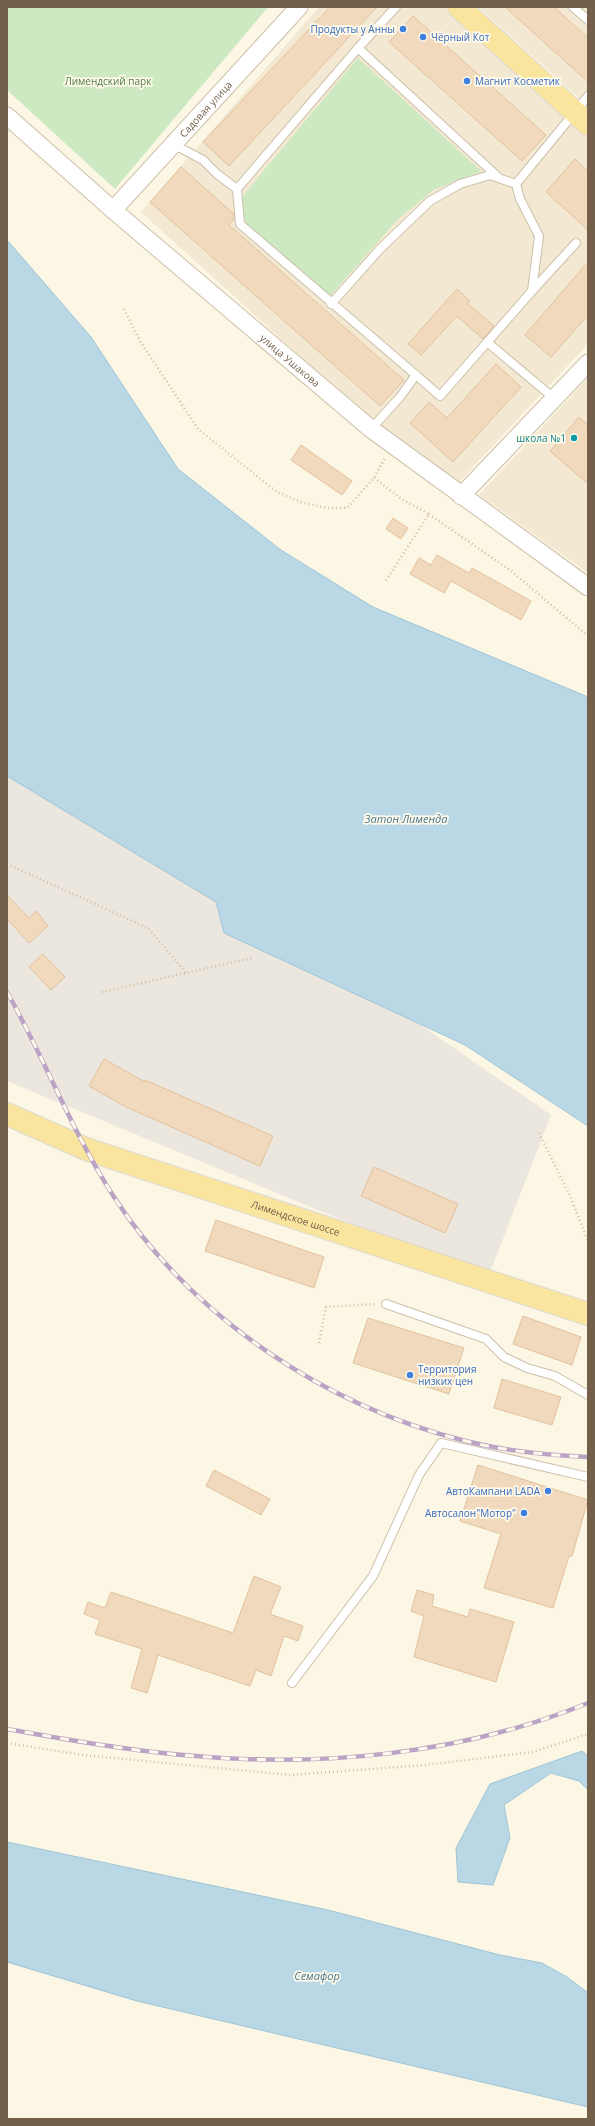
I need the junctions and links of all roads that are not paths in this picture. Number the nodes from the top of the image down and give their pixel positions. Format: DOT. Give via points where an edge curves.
graph roads {
  1 [pos="299,7"];
  2 [pos="396,7"];
  3 [pos="459,7"];
  4 [pos="573,7"];
  5 [pos="588,20"];
  6 [pos="358,48"];
  7 [pos="583,110"];
  8 [pos="7,116"];
  9 [pos="173,144"];
  10 [pos="498,178"];
  11 [pos="516,184"];
  12 [pos="237,189"];
  13 [pos="113,210"];
  14 [pos="576,243"];
  15 [pos="532,291"];
  16 [pos="331,304"];
  17 [pos="487,342"];
  18 [pos="588,363"];
  19 [pos="416,375"];
  20 [pos="555,399"];
  21 [pos="371,429"];
  22 [pos="462,496"];
  23 [pos="588,587"];
  24 [pos="7,1114"];
  25 [pos="386,1304"];
  26 [pos="588,1314"];
  27 [pos="588,1395"];
  28 [pos="588,1478"];
  29 [pos="292,1683"];
  1 -- 9 [label="street, Садовая улица"];
  2 -- 6 [label="lane"];
  3 -- 7 [label="main road"];
  4 -- 5 [label="lane"];
  6 -- 10 [label="lane"];
  6 -- 12 [label="lane"];
  7 -- 11 [label="lane"];
  8 -- 13 [label="street, улица Ушакова"];
  9 -- 12 [label="lane" via="203,160"];
  9 -- 13 [label="street, Садовая улица"];
  10 -- 11 [label="lane"];
  10 -- 16 [label="lane" via="490,175 460,184 430,200 380,249"];
  11 -- 15 [label="lane" via="520,199 539,236"];
  12 -- 16 [label="lane" via="240,224"];
  13 -- 21 [label="street, улица Ушакова"];
  14 -- 15 [label="lane"];
  15 -- 17 [label="lane"];
  16 -- 19 [label="lane"];
  17 -- 19 [label="lane" via="440,396"];
  17 -- 20 [label="lane"];
  18 -- 20 [label="street"];
  19 -- 21 [label="lane"];
  20 -- 22 [label="street"];
  21 -- 22 [label="street, улица Ушакова"];
  22 -- 23 [label="street, улица Ушакова"];
  24 -- 26 [label="main road, Лимендское шоссе" via="86,1149"];
  25 -- 27 [label="lane" via="486,1339 504,1357 527,1368 555,1376"];
  28 -- 29 [label="lane" via="441,1442 419,1475 373,1576"];
}
